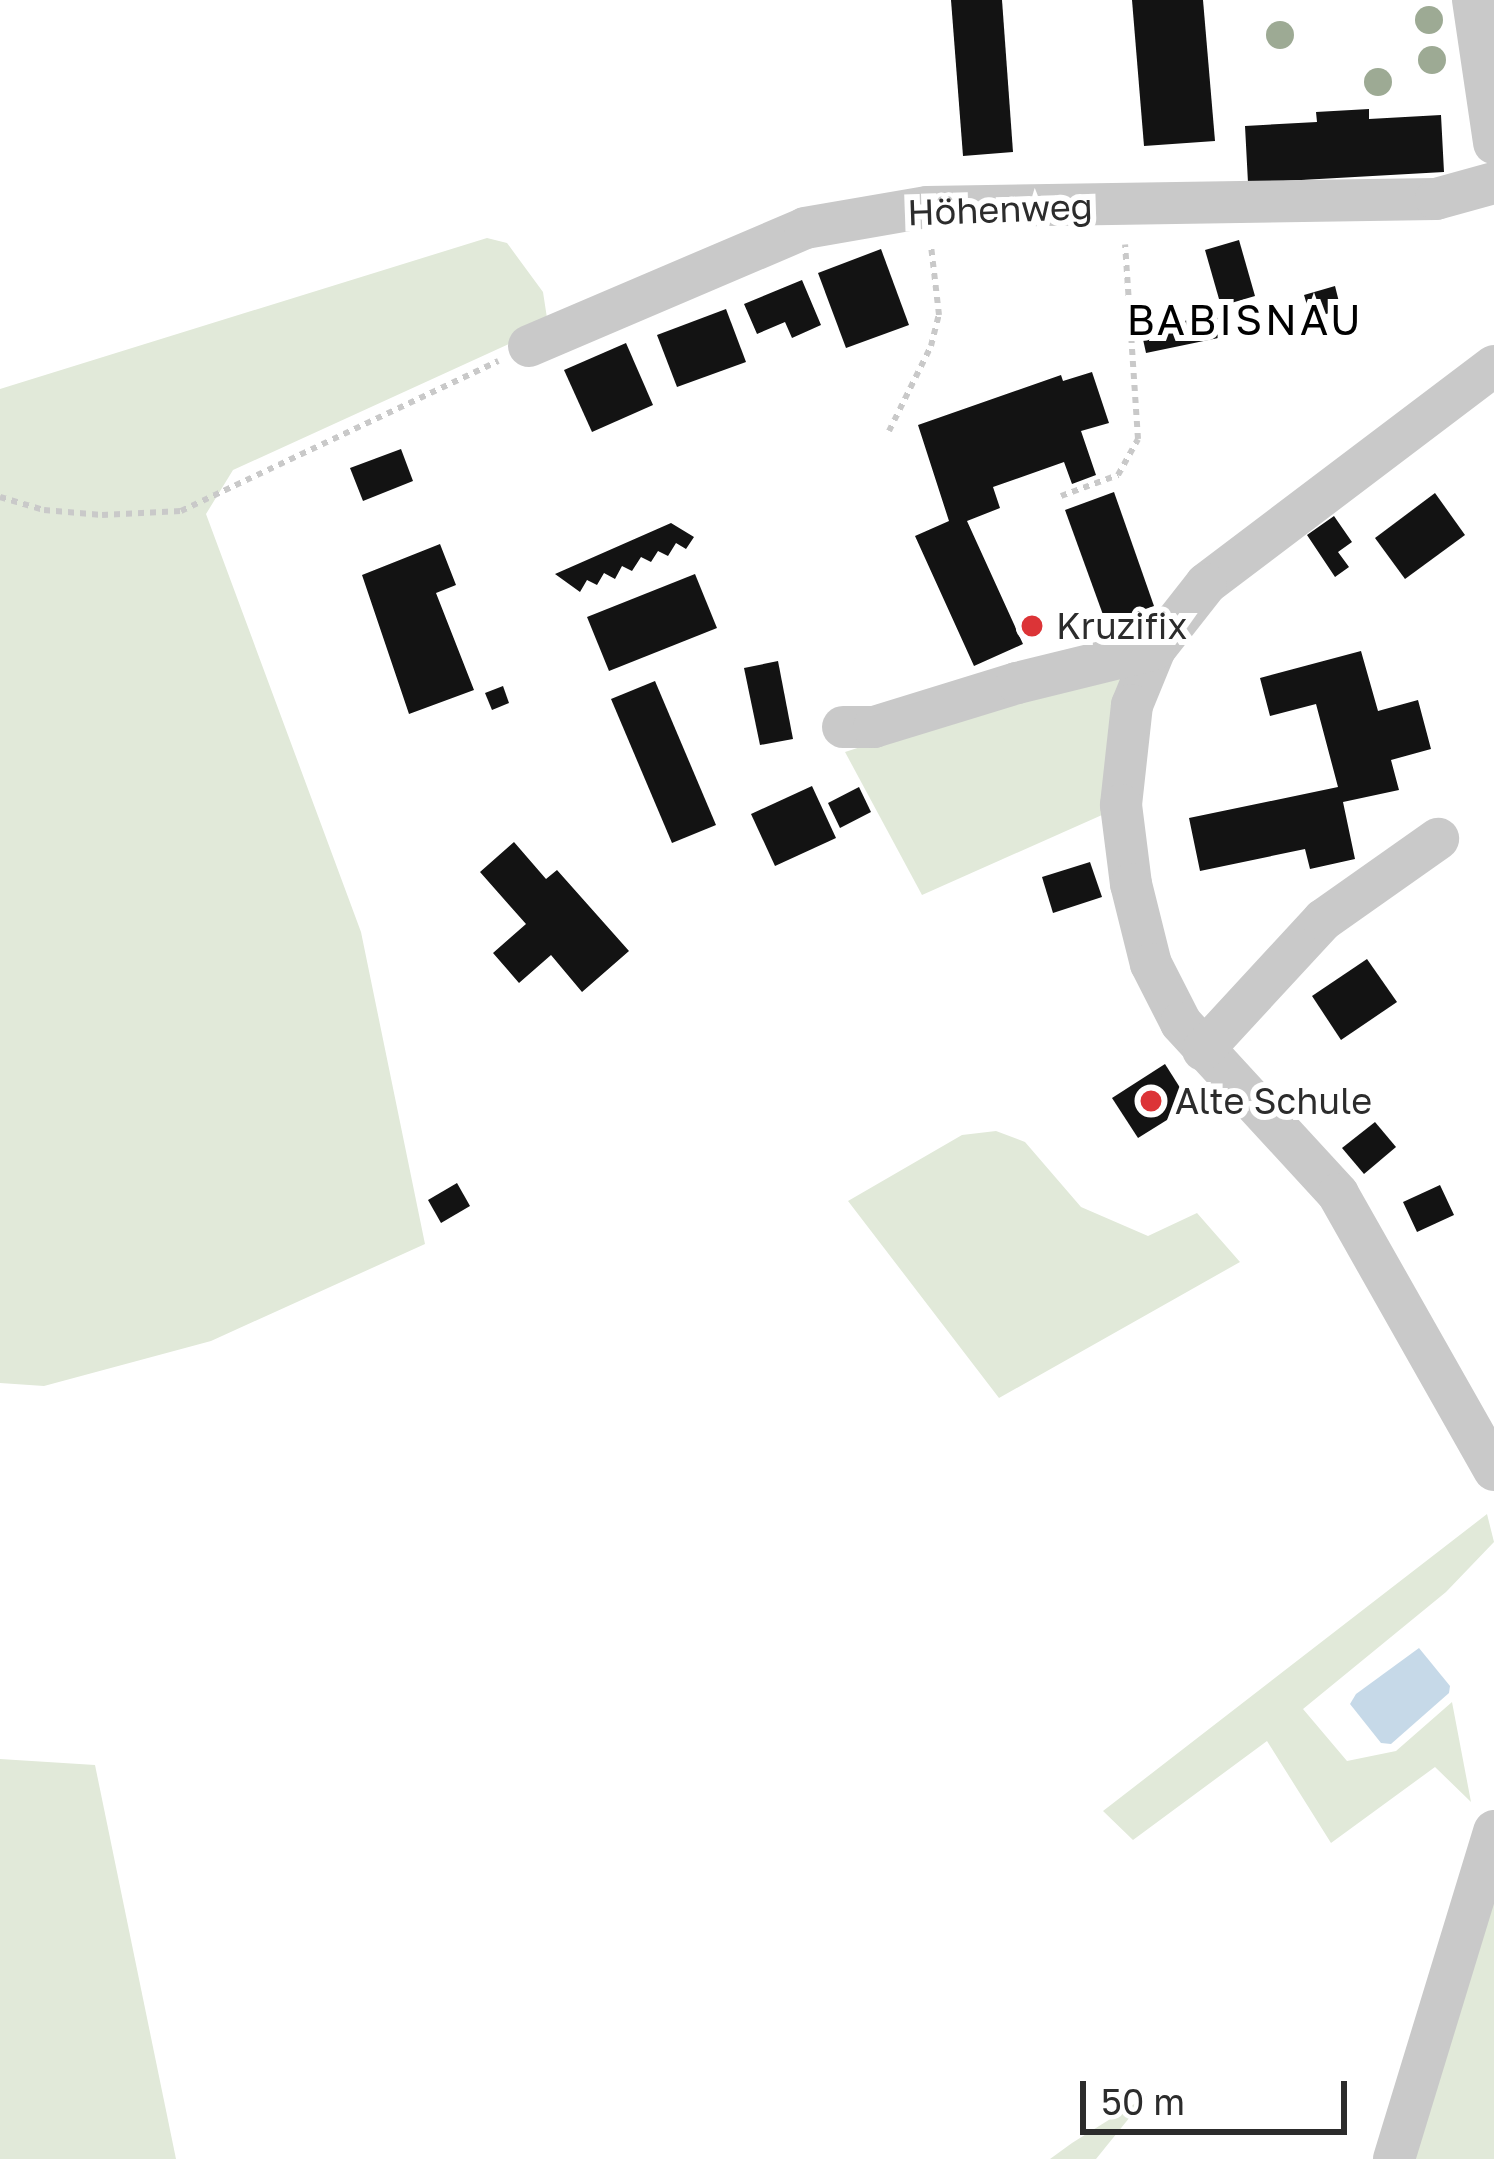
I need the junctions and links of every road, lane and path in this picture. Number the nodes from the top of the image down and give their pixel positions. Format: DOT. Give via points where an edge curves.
graph roads {
  1 [pos="1473,0"];
  2 [pos="1494,143"];
  3 [pos="1494,183"];
  4 [pos="1121,204"];
  5 [pos="927,207"];
  6 [pos="529,346"];
  7 [pos="1494,366"];
  8 [pos="889,431"];
  9 [pos="1061,496"];
  10 [pos="0,497"];
  11 [pos="1155,649"];
  12 [pos="843,727"];
  13 [pos="1438,838"];
  14 [pos="1203,1050"];
  15 [pos="1494,1470"];
  16 [pos="1494,1831"];
  17 [pos="1394,2159"];
  1 -- 2 [label="street"];
  3 -- 4 [label="street, Höhenweg" via="1436,200"];
  4 -- 5 [label="street, Höhenweg"];
  4 -- 9 [label="path" via="1138,439 1118,475"];
  5 -- 6 [label="street, Höhenweg" via="805,228"];
  5 -- 8 [label="path" via="939,315"];
  6 -- 10 [label="path" via="181,511 102,515"];
  7 -- 11 [label="street" via="1206,584"];
  11 -- 12 [label="street" via="874,727"];
  11 -- 14 [label="street" via="1132,705 1121,805 1151,964"];
  13 -- 14 [label="street" via="1323,920"];
  14 -- 15 [label="street" via="1338,1194"];
  16 -- 17 [label="street"];
}
